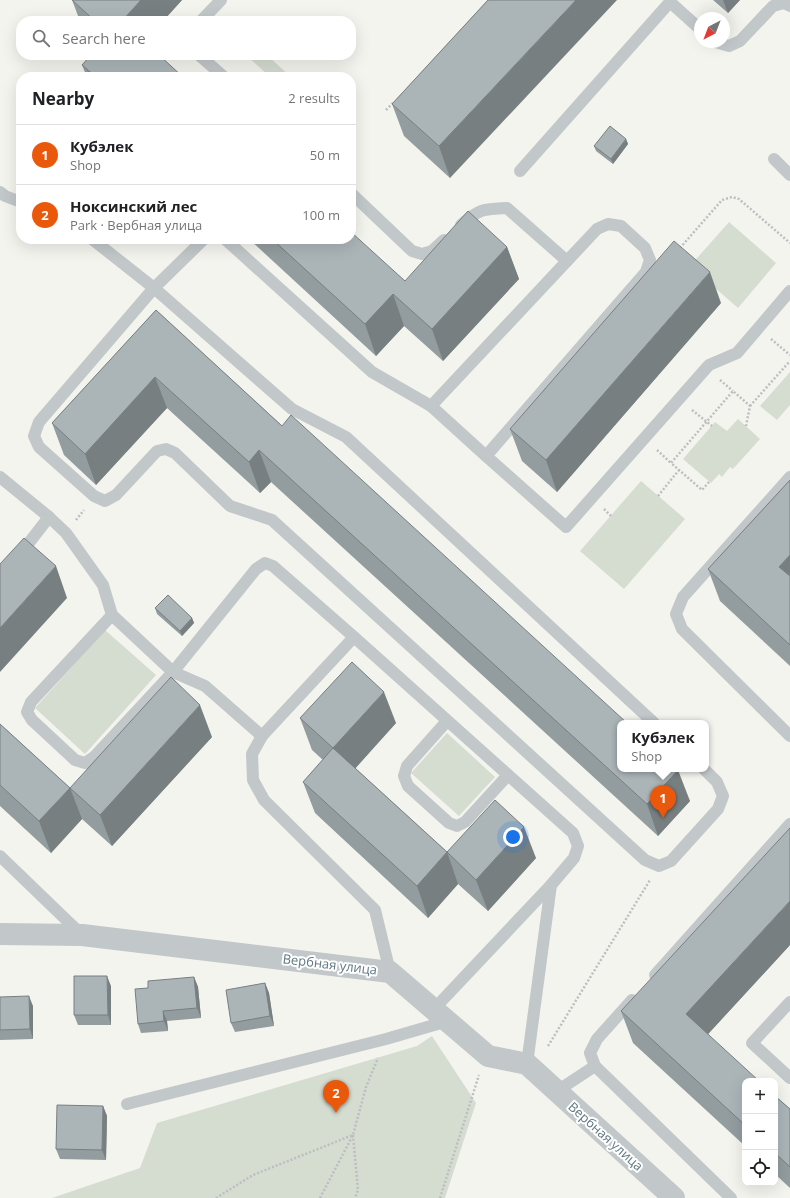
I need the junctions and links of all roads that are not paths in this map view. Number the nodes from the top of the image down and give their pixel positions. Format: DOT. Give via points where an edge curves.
graph roads {
  1 [pos="221,0"];
  2 [pos="670,1"];
  3 [pos="790,6"];
  4 [pos="206,16"];
  5 [pos="694,23"];
  6 [pos="730,46"];
  7 [pos="205,60"];
  8 [pos="218,72"];
  9 [pos="774,159"];
  10 [pos="520,171"];
  11 [pos="790,175"];
  12 [pos="0,192"];
  13 [pos="356,198"];
  14 [pos="16,200"];
  15 [pos="98,244"];
  16 [pos="199,244"];
  17 [pos="231,244"];
  18 [pos="566,261"];
  19 [pos="154,288"];
  20 [pos="790,291"];
  21 [pos="431,406"];
  22 [pos="486,456"];
  23 [pos="0,477"];
  24 [pos="790,477"];
  25 [pos="49,517"];
  26 [pos="0,580"];
  27 [pos="112,615"];
  28 [pos="354,637"];
  29 [pos="173,672"];
  30 [pos="651,720"];
  31 [pos="448,721"];
  32 [pos="262,736"];
  33 [pos="790,736"];
  34 [pos="707,772"];
  35 [pos="508,775"];
  36 [pos="790,825"];
  37 [pos="0,856"];
  38 [pos="551,885"];
  39 [pos="0,934"];
  40 [pos="82,935"];
  41 [pos="390,972"];
  42 [pos="790,1002"];
  43 [pos="441,1015"];
  44 [pos="595,1066"];
  45 [pos="530,1067"];
  46 [pos="790,1078"];
  47 [pos="557,1091"];
  48 [pos="127,1104"];
  49 [pos="674,1198"];
  50 [pos="731,1198"];
  1 -- 4 [label="lane"];
  2 -- 5 [label="lane"];
  2 -- 10 [label="lane"];
  3 -- 6 [label="lane" via="784,3 773,6 740,41"];
  7 -- 8 [label="lane"];
  9 -- 11 [label="lane"];
  12 -- 14 [label="lane"];
  13 -- 18 [label="lane" via="412,251 422,254 432,251 474,214 487,209 506,208"];
  15 -- 19 [label="lane"];
  16 -- 19 [label="lane"];
  17 -- 21 [label="lane" via="372,372"];
  18 -- 21 [label="lane"];
  18 -- 22 [label="lane" via="597,229 608,224 621,226 646,248 650,260 646,272"];
  19 -- 30 [label="lane" via="292,409 346,437"];
  19 -- 34 [label="lane" via="39,422 34,436 39,447 94,496 105,501 116,495 157,451 166,449 175,453 230,506 272,520 645,860 659,866 671,861 718,809 723,796 717,782"];
  20 -- 22 [label="lane" via="736,353 709,365 566,527"];
  21 -- 22 [label="lane"];
  23 -- 25 [label="lane"];
  24 -- 33 [label="lane" via="683,597 676,614 682,629"];
  25 -- 26 [label="lane"];
  25 -- 27 [label="lane" via="66,533 103,585"];
  27 -- 29 [label="lane"];
  27 -- 29 [label="lane" via="31,702 27,712 32,720 75,760 85,763 94,757"];
  28 -- 29 [label="lane" via="273,566 264,563 256,569"];
  28 -- 31 [label="lane"];
  28 -- 32 [label="lane"];
  29 -- 32 [label="lane" via="204,686"];
  31 -- 35 [label="lane"];
  31 -- 35 [label="lane" via="407,766 404,776 408,786 449,824 457,826 464,822"];
  32 -- 41 [label="lane" via="252,754 253,780 264,800 375,910"];
  35 -- 38 [label="lane" via="573,833 578,846 574,858"];
  36 -- 44 [label="lane" via="597,1039 590,1053"];
  37 -- 40 [label="lane"];
  38 -- 43 [label="lane"];
  38 -- 45 [label="lane"];
  39 -- 40 [label="street, Вербная улица"];
  40 -- 41 [label="street, Вербная улица"];
  41 -- 43 [label="street, Вербная улица"];
  42 -- 46 [label="lane" via="752,1043"];
  43 -- 45 [label="street, Вербная улица" via="488,1056"];
  43 -- 48 [label="lane" via="386,1039"];
  44 -- 47 [label="lane"];
  44 -- 50 [label="lane"];
  45 -- 47 [label="street, Вербная улица"];
  47 -- 49 [label="street, Вербная улица"];
}
